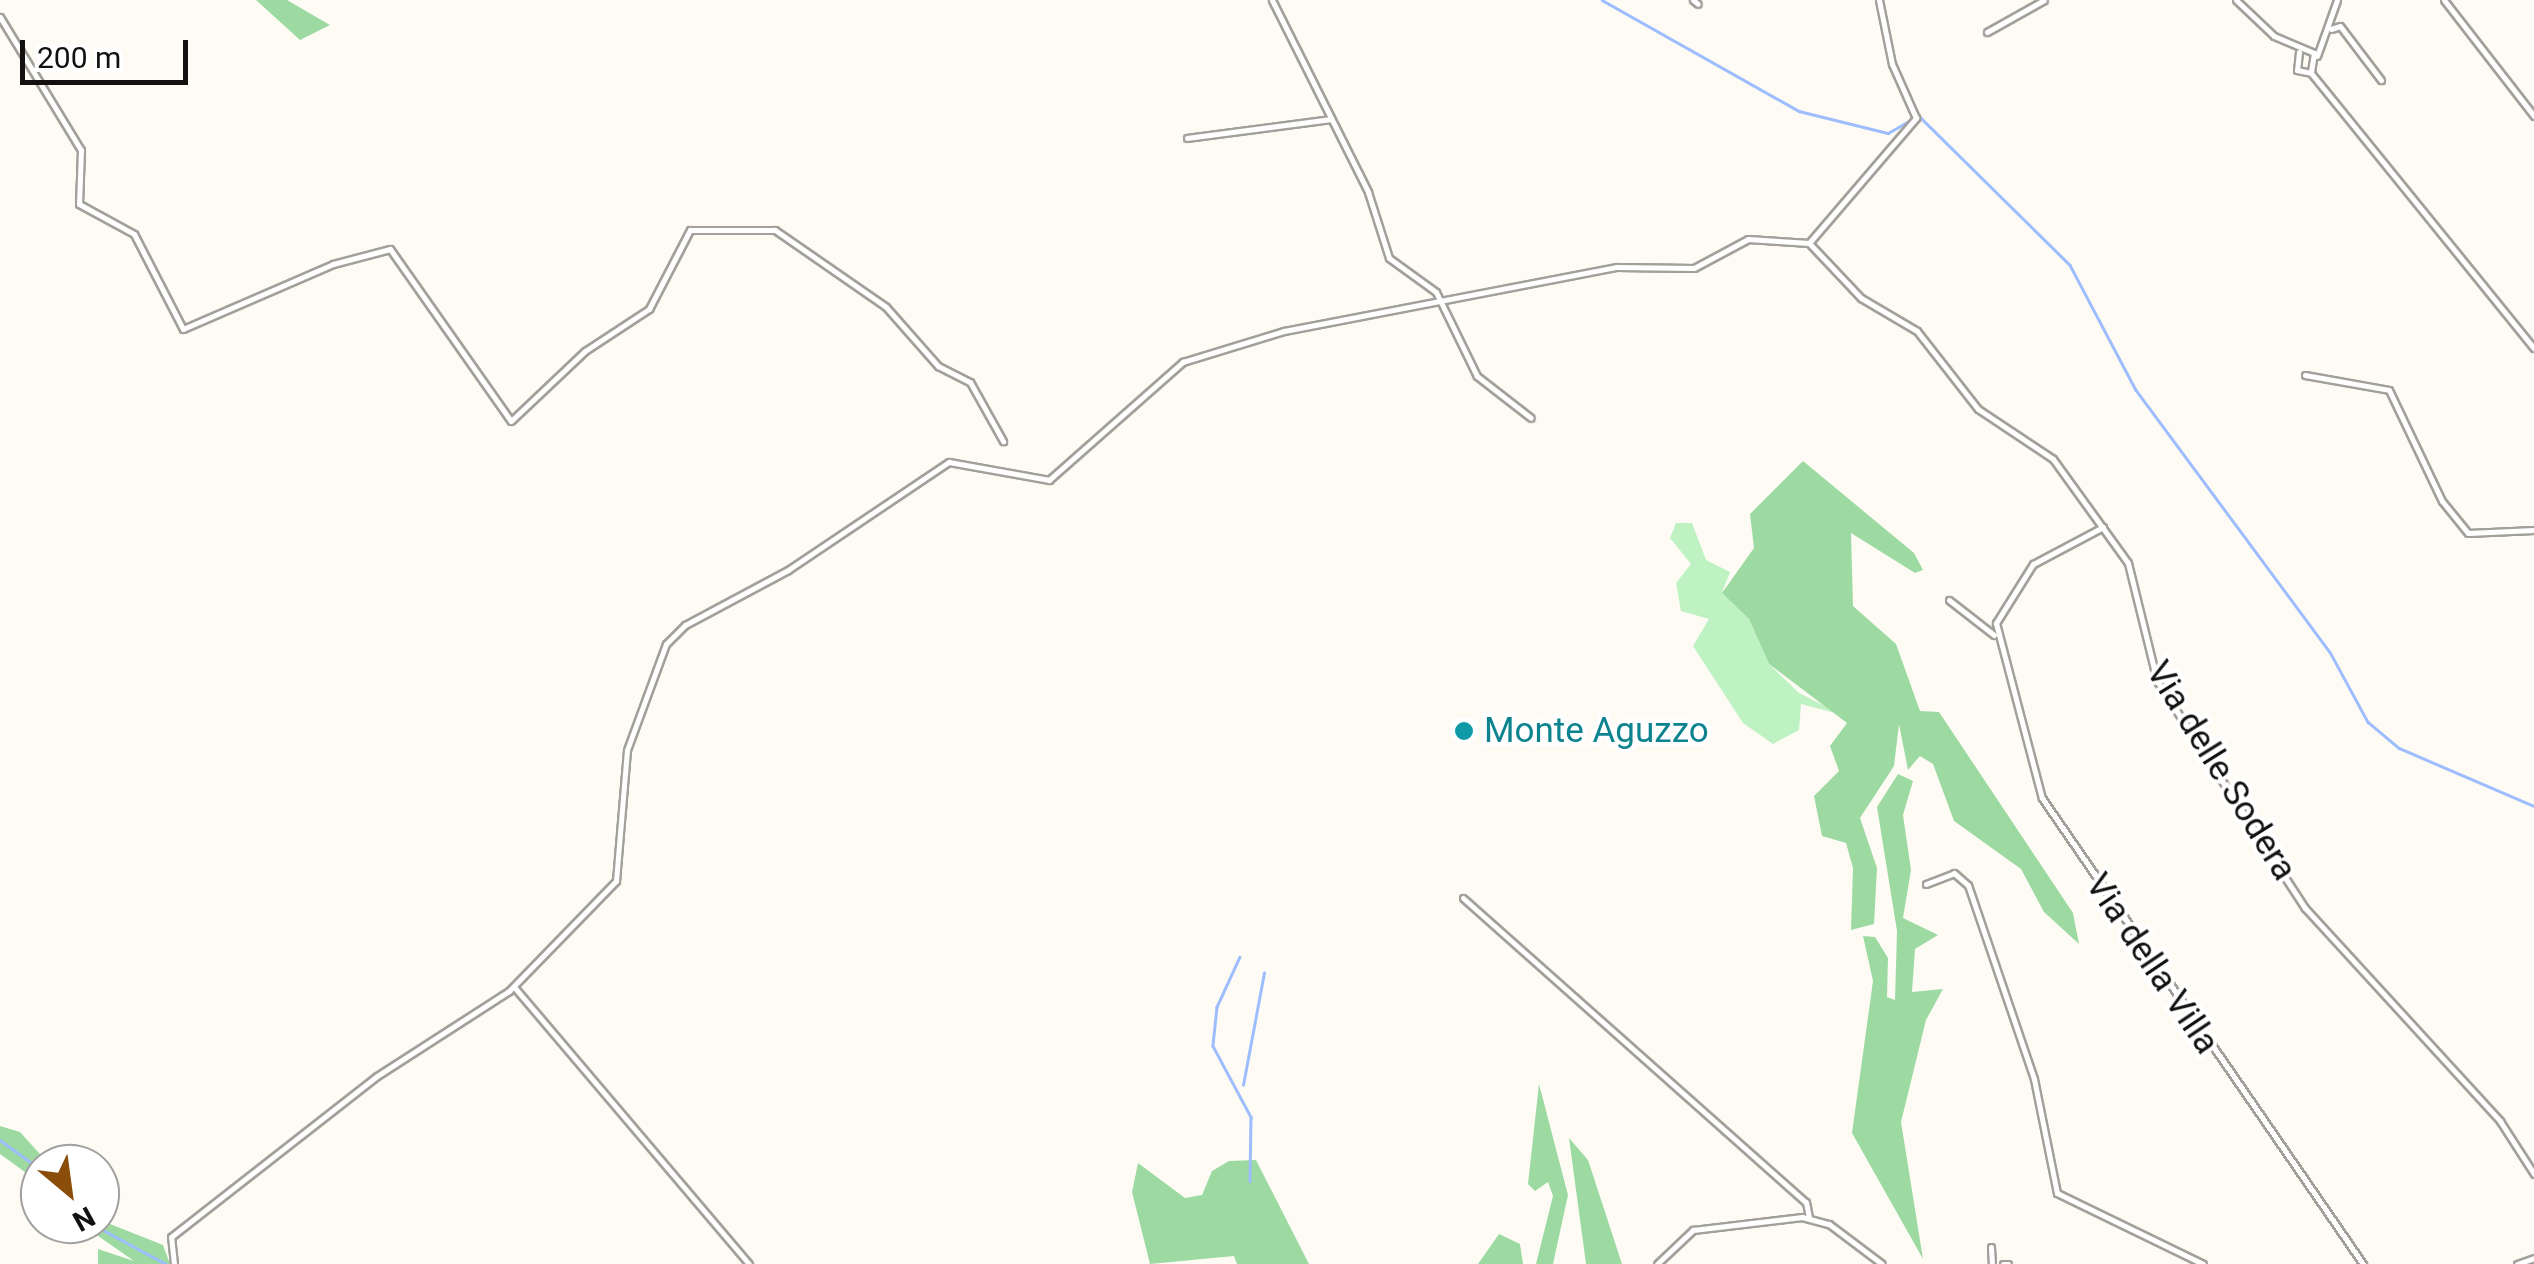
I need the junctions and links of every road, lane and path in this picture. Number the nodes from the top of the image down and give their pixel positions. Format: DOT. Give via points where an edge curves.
graph roads {
  1 [pos="1272,0"];
  2 [pos="1879,0"];
  3 [pos="2044,0"];
  4 [pos="2236,0"];
  5 [pos="2444,0"];
  6 [pos="2335,2"];
  7 [pos="2333,15"];
  8 [pos="0,17"];
  9 [pos="2340,26"];
  10 [pos="2331,28"];
  11 [pos="1987,32"];
  12 [pos="2299,52"];
  13 [pos="2316,56"];
  14 [pos="2311,72"];
  15 [pos="2382,80"];
  16 [pos="2534,116"];
  17 [pos="1331,119"];
  18 [pos="1187,138"];
  19 [pos="1809,243"];
  20 [pos="1441,300"];
  21 [pos="2534,348"];
  22 [pos="2305,375"];
  23 [pos="1531,418"];
  24 [pos="1003,442"];
  25 [pos="2103,527"];
  26 [pos="2534,530"];
  27 [pos="1949,600"];
  28 [pos="1996,637"];
  29 [pos="1926,884"];
  30 [pos="1463,898"];
  31 [pos="514,987"];
  32 [pos="2534,1174"];
  33 [pos="1810,1218"];
  34 [pos="1991,1247"];
  35 [pos="2534,1258"];
  36 [pos="174,1264"];
  37 [pos="749,1264"];
  38 [pos="1657,1264"];
  39 [pos="1882,1264"];
  40 [pos="1992,1264"];
  41 [pos="2203,1264"];
  42 [pos="2364,1264"];
  43 [pos="2518,1264"];
  1 -- 17 [label="street"];
  2 -- 19 [label="street" via="1914,122"];
  3 -- 11 [label="street"];
  4 -- 12 [label="street"];
  5 -- 16 [label="street"];
  6 -- 7 [label="street"];
  7 -- 9 [label="street"];
  7 -- 10 [label="street"];
  8 -- 24 [label="street" via="81,150 79,204 134,234 185,330 333,264 390,249 511,421 588,350 649,309 690,230 774,230 886,307 938,366 970,382"];
  9 -- 10 [label="street"];
  9 -- 15 [label="street"];
  10 -- 13 [label="street"];
  12 -- 13 [label="street"];
  12 -- 14 [label="street" via="2294,66"];
  13 -- 14 [label="street"];
  14 -- 21 [label="street"];
  17 -- 18 [label="street"];
  17 -- 20 [label="street" via="1389,258"];
  19 -- 20 [label="street" via="1754,238 1694,268 1618,267"];
  19 -- 25 [label="street, Via delle Sodera" via="1864,300 1917,331 1978,409 2048,452"];
  20 -- 23 [label="street" via="1475,374"];
  20 -- 31 [label="street" via="1178,364 1047,481 949,462 781,574 680,628 626,750 616,880"];
  22 -- 26 [label="street" via="2389,390 2442,501 2468,533"];
  25 -- 28 [label="street" via="2032,564 2002,606"];
  25 -- 32 [label="street, Via delle Sodera" via="2130,570 2157,681 2305,908 2503,1125"];
  27 -- 28 [label="street"];
  28 -- 42 [label="street, Via della Villa" via="2042,798 2065,840"];
  29 -- 41 [label="street" via="1954,873 1966,883 2034,1079 2056,1194"];
  30 -- 33 [label="street" via="1806,1202"];
  31 -- 36 [label="street" via="366,1084 171,1236"];
  31 -- 37 [label="street"];
  33 -- 38 [label="street" via="1695,1229"];
  33 -- 39 [label="street"];
  34 -- 40 [label="street"];
  35 -- 43 [label="street"];
}
